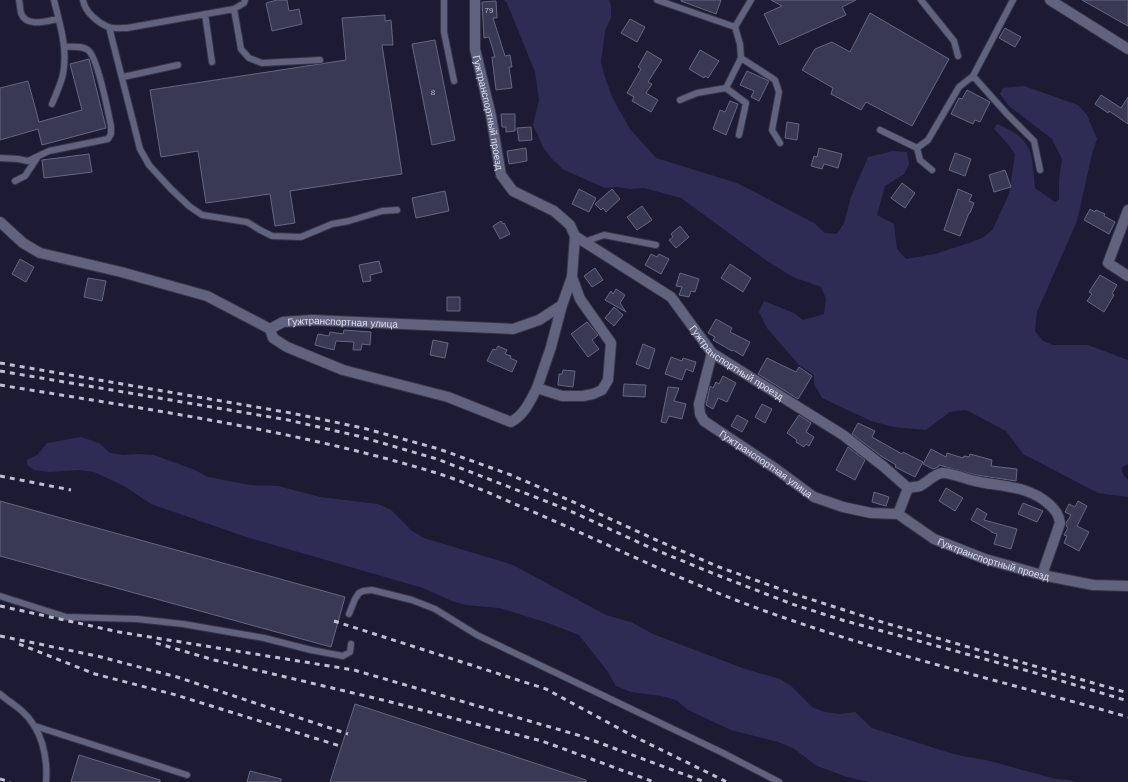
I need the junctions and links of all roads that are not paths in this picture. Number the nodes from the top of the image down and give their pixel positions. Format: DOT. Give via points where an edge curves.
graph roads {
  1 [pos="19,0"];
  2 [pos="54,0"];
  3 [pos="83,0"];
  4 [pos="246,0"];
  5 [pos="444,0"];
  6 [pos="475,0"];
  7 [pos="657,0"];
  8 [pos="751,0"];
  9 [pos="921,0"];
  10 [pos="1013,0"];
  11 [pos="1050,0"];
  12 [pos="234,9"];
  13 [pos="205,14"];
  14 [pos="58,18"];
  15 [pos="109,27"];
  16 [pos="735,27"];
  17 [pos="64,47"];
  18 [pos="1128,49"];
  19 [pos="958,56"];
  20 [pos="741,58"];
  21 [pos="320,60"];
  22 [pos="212,62"];
  23 [pos="178,65"];
  24 [pos="123,76"];
  25 [pos="973,76"];
  26 [pos="454,81"];
  27 [pos="726,88"];
  28 [pos="680,100"];
  29 [pos="52,104"];
  30 [pos="880,130"];
  31 [pos="738,135"];
  32 [pos="780,143"];
  33 [pos="917,148"];
  34 [pos="0,158"];
  35 [pos="37,158"];
  36 [pos="932,170"];
  37 [pos="1040,170"];
  38 [pos="15,181"];
  39 [pos="397,210"];
  40 [pos="1128,210"];
  41 [pos="0,222"];
  42 [pos="575,236"];
  43 [pos="584,242"];
  44 [pos="656,245"];
  45 [pos="1128,276"];
  46 [pos="572,277"];
  47 [pos="562,305"];
  48 [pos="270,329"];
  49 [pos="712,353"];
  50 [pos="537,388"];
  51 [pos="908,488"];
  52 [pos="898,514"];
  53 [pos="1042,576"];
  54 [pos="1128,586"];
  55 [pos="0,596"];
  56 [pos="349,614"];
  57 [pos="351,644"];
  58 [pos="0,694"];
  59 [pos="35,726"];
  60 [pos="187,775"];
  61 [pos="46,782"];
  62 [pos="779,782"];
  1 -- 14 [label="lane" via="21,14 34,23"];
  2 -- 14 [label="lane"];
  3 -- 15 [label="lane" via="90,14"];
  4 -- 12 [label="lane"];
  5 -- 26 [label="lane" via="444,32"];
  6 -- 42 [label="street, Гужтранспортный проезд" via="475,49 500,175 513,191 554,211 570,224"];
  7 -- 16 [label="lane"];
  8 -- 16 [label="lane"];
  9 -- 19 [label="lane" via="954,41"];
  10 -- 25 [label="lane"];
  11 -- 18 [label="street"];
  12 -- 13 [label="lane"];
  12 -- 21 [label="lane" via="241,49 249,58 262,63"];
  13 -- 15 [label="lane" via="127,28"];
  13 -- 22 [label="lane"];
  14 -- 17 [label="lane"];
  15 -- 24 [label="lane"];
  16 -- 20 [label="lane"];
  17 -- 29 [label="lane" via="63,76"];
  17 -- 35 [label="lane" via="82,47 89,51 97,67 111,134 108,139 49,151"];
  20 -- 27 [label="lane"];
  20 -- 32 [label="lane" via="775,80 779,92 772,130"];
  23 -- 24 [label="lane"];
  24 -- 39 [label="lane" via="135,131 146,160 171,190 202,215 247,222 272,236 301,237 332,224 382,211"];
  25 -- 33 [label="lane" via="959,87 928,140"];
  25 -- 37 [label="lane" via="1034,141"];
  27 -- 28 [label="lane" via="697,93"];
  27 -- 31 [label="lane" via="746,103"];
  30 -- 33 [label="lane"];
  33 -- 36 [label="lane" via="920,160"];
  34 -- 35 [label="lane" via="28,161"];
  35 -- 38 [label="lane" via="25,176"];
  40 -- 45 [label="street" via="1108,263"];
  41 -- 48 [label="street" via="23,243 40,253 207,296"];
  42 -- 43 [label="street, Гужтранспортный проезд"];
  42 -- 46 [label="street"];
  43 -- 44 [label="lane" via="604,236"];
  43 -- 49 [label="street, Гужтранспортный проезд" via="671,297"];
  46 -- 47 [label="street"];
  46 -- 50 [label="street" via="580,300 611,343 608,380 602,390 583,396 562,396"];
  47 -- 48 [label="street, Гужтранспортная улица" via="539,320 513,329 312,320 284,322"];
  47 -- 50 [label="street"];
  48 -- 50 [label="street" via="272,338 287,347 343,370 448,397 511,422 524,412"];
  49 -- 51 [label="street, Гужтранспортный проезд" via="843,435"];
  49 -- 52 [label="street, Гужтранспортная улица" via="699,404 704,421 814,497 871,513"];
  51 -- 52 [label="street"];
  51 -- 53 [label="street" via="919,486 942,473 1032,492 1060,517"];
  52 -- 53 [label="street, Гужтранспортный проезд" via="934,539 985,559"];
  53 -- 54 [label="street, Гужтранспортный проезд" via="1093,586"];
  55 -- 57 [label="lane" via="66,617 183,624 264,638 343,656 350,652"];
  56 -- 62 [label="lane" via="354,599 363,591 372,590 418,602 435,609 477,635"];
  58 -- 59 [label="lane" via="23,712"];
  59 -- 60 [label="lane"];
  59 -- 61 [label="lane" via="44,746"];
}
